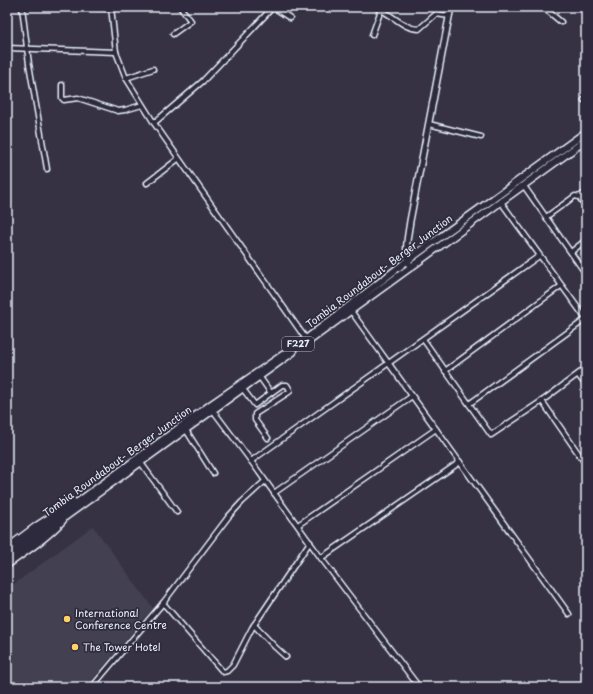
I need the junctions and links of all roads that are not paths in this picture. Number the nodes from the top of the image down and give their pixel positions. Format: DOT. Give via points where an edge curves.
graph roads {
  1 [pos="22,7"];
  2 [pos="88,7"];
  3 [pos="180,7"];
  4 [pos="273,7"];
  5 [pos="375,7"];
  6 [pos="451,7"];
  7 [pos="542,7"];
  8 [pos="111,8"];
  9 [pos="381,10"];
  10 [pos="449,16"];
  11 [pos="290,18"];
  12 [pos="561,22"];
  13 [pos="173,34"];
  14 [pos="372,35"];
  15 [pos="7,48"];
  16 [pos="27,48"];
  17 [pos="116,52"];
  18 [pos="153,69"];
  19 [pos="126,78"];
  20 [pos="62,85"];
  21 [pos="142,105"];
  22 [pos="154,123"];
  23 [pos="429,124"];
  24 [pos="586,132"];
  25 [pos="481,137"];
  26 [pos="586,140"];
  27 [pos="178,159"];
  28 [pos="48,169"];
  29 [pos="147,182"];
  30 [pos="524,186"];
  31 [pos="586,192"];
  32 [pos="579,197"];
  33 [pos="501,202"];
  34 [pos="586,207"];
  35 [pos="546,216"];
  36 [pos="586,240"];
  37 [pos="571,252"];
  38 [pos="539,256"];
  39 [pos="408,261"];
  40 [pos="411,267"];
  41 [pos="586,274"];
  42 [pos="561,286"];
  43 [pos="352,311"];
  44 [pos="586,319"];
  45 [pos="306,339"];
  46 [pos="423,339"];
  47 [pos="388,363"];
  48 [pos="586,368"];
  49 [pos="445,371"];
  50 [pos="578,375"];
  51 [pos="260,376"];
  52 [pos="586,385"];
  53 [pos="243,389"];
  54 [pos="271,393"];
  55 [pos="412,396"];
  56 [pos="542,401"];
  57 [pos="469,404"];
  58 [pos="255,405"];
  59 [pos="211,408"];
  60 [pos="255,414"];
  61 [pos="436,429"];
  62 [pos="186,430"];
  63 [pos="268,438"];
  64 [pos="251,461"];
  65 [pos="460,462"];
  66 [pos="141,463"];
  67 [pos="585,463"];
  68 [pos="213,473"];
  69 [pos="265,481"];
  70 [pos="274,493"];
  71 [pos="177,512"];
  72 [pos="66,517"];
  73 [pos="298,525"];
  74 [pos="310,542"];
  75 [pos="8,554"];
  76 [pos="322,558"];
  77 [pos="7,565"];
  78 [pos="163,602"];
  79 [pos="569,614"];
  80 [pos="254,625"];
  81 [pos="286,657"];
  82 [pos="92,687"];
  83 [pos="419,687"];
  1 -- 16 [label="street"];
  2 -- 8 [label="street"];
  3 -- 13 [label="street" via="191,22"];
  4 -- 11 [label="street"];
  4 -- 22 [label="street" via="203,80"];
  5 -- 9 [label="street"];
  6 -- 10 [label="street"];
  7 -- 12 [label="street"];
  8 -- 17 [label="street"];
  9 -- 10 [label="street" via="415,29 419,29 436,14"];
  9 -- 14 [label="street"];
  10 -- 23 [label="street"];
  15 -- 16 [label="street"];
  16 -- 17 [label="street"];
  16 -- 28 [label="street"];
  17 -- 19 [label="street"];
  18 -- 19 [label="street"];
  19 -- 21 [label="street"];
  20 -- 21 [label="street" via="64,100 78,98 118,111"];
  21 -- 22 [label="street"];
  22 -- 27 [label="street"];
  23 -- 25 [label="street"];
  23 -- 39 [label="street" via="410,221 406,250"];
  24 -- 39 [label="main road, Tombia Roundabout- Berger Junction / F227"];
  26 -- 30 [label="main road, Tombia Roundabout- Berger Junction / F227"];
  27 -- 29 [label="street"];
  27 -- 45 [label="street"];
  30 -- 33 [label="main road, Tombia Roundabout- Berger Junction / F227"];
  30 -- 35 [label="street"];
  31 -- 32 [label="street"];
  32 -- 34 [label="street"];
  32 -- 35 [label="street" via="575,196"];
  33 -- 38 [label="street"];
  33 -- 40 [label="main road, Tombia Roundabout- Berger Junction / F227"];
  35 -- 37 [label="street"];
  36 -- 37 [label="street"];
  37 -- 41 [label="street"];
  38 -- 42 [label="street"];
  38 -- 46 [label="street"];
  39 -- 40 [label="street"];
  39 -- 45 [label="main road, Tombia Roundabout- Berger Junction / F227"];
  40 -- 43 [label="main road, Tombia Roundabout- Berger Junction / F227"];
  42 -- 44 [label="street"];
  42 -- 49 [label="street"];
  43 -- 47 [label="street"];
  43 -- 51 [label="main road, Tombia Roundabout- Berger Junction / F227"];
  44 -- 57 [label="street"];
  45 -- 59 [label="main road, Tombia Roundabout- Berger Junction / F227"];
  46 -- 47 [label="street"];
  46 -- 49 [label="street"];
  47 -- 55 [label="street"];
  47 -- 64 [label="street"];
  48 -- 50 [label="street"];
  49 -- 57 [label="street"];
  50 -- 52 [label="street"];
  50 -- 56 [label="street"];
  51 -- 53 [label="main road, Tombia Roundabout- Berger Junction / F227"];
  51 -- 54 [label="street"];
  53 -- 58 [label="street"];
  53 -- 59 [label="main road, Tombia Roundabout- Berger Junction / F227"];
  54 -- 58 [label="street"];
  54 -- 60 [label="street" via="283,385 287,385 290,390"];
  55 -- 61 [label="street"];
  55 -- 70 [label="street"];
  56 -- 57 [label="street" via="490,435"];
  56 -- 67 [label="street"];
  58 -- 60 [label="street"];
  59 -- 62 [label="main road, Tombia Roundabout- Berger Junction / F227"];
  59 -- 64 [label="street"];
  59 -- 75 [label="main road, Tombia Roundabout- Berger Junction / F227"];
  60 -- 63 [label="street" via="255,420"];
  61 -- 65 [label="street"];
  61 -- 73 [label="street"];
  62 -- 66 [label="main road, Tombia Roundabout- Berger Junction / F227"];
  62 -- 68 [label="street"];
  64 -- 69 [label="street"];
  65 -- 76 [label="street"];
  65 -- 79 [label="street"];
  66 -- 71 [label="street"];
  66 -- 72 [label="main road, Tombia Roundabout- Berger Junction / F227"];
  69 -- 70 [label="street"];
  69 -- 78 [label="street" via="230,516"];
  70 -- 73 [label="street"];
  72 -- 75 [label="main road, Tombia Roundabout- Berger Junction / F227"];
  72 -- 77 [label="main road" via="52,532"];
  73 -- 74 [label="street"];
  74 -- 76 [label="street"];
  74 -- 80 [label="street"];
  76 -- 83 [label="street"];
  78 -- 80 [label="street" via="223,672 233,665"];
  78 -- 82 [label="street"];
  80 -- 81 [label="street"];
}
